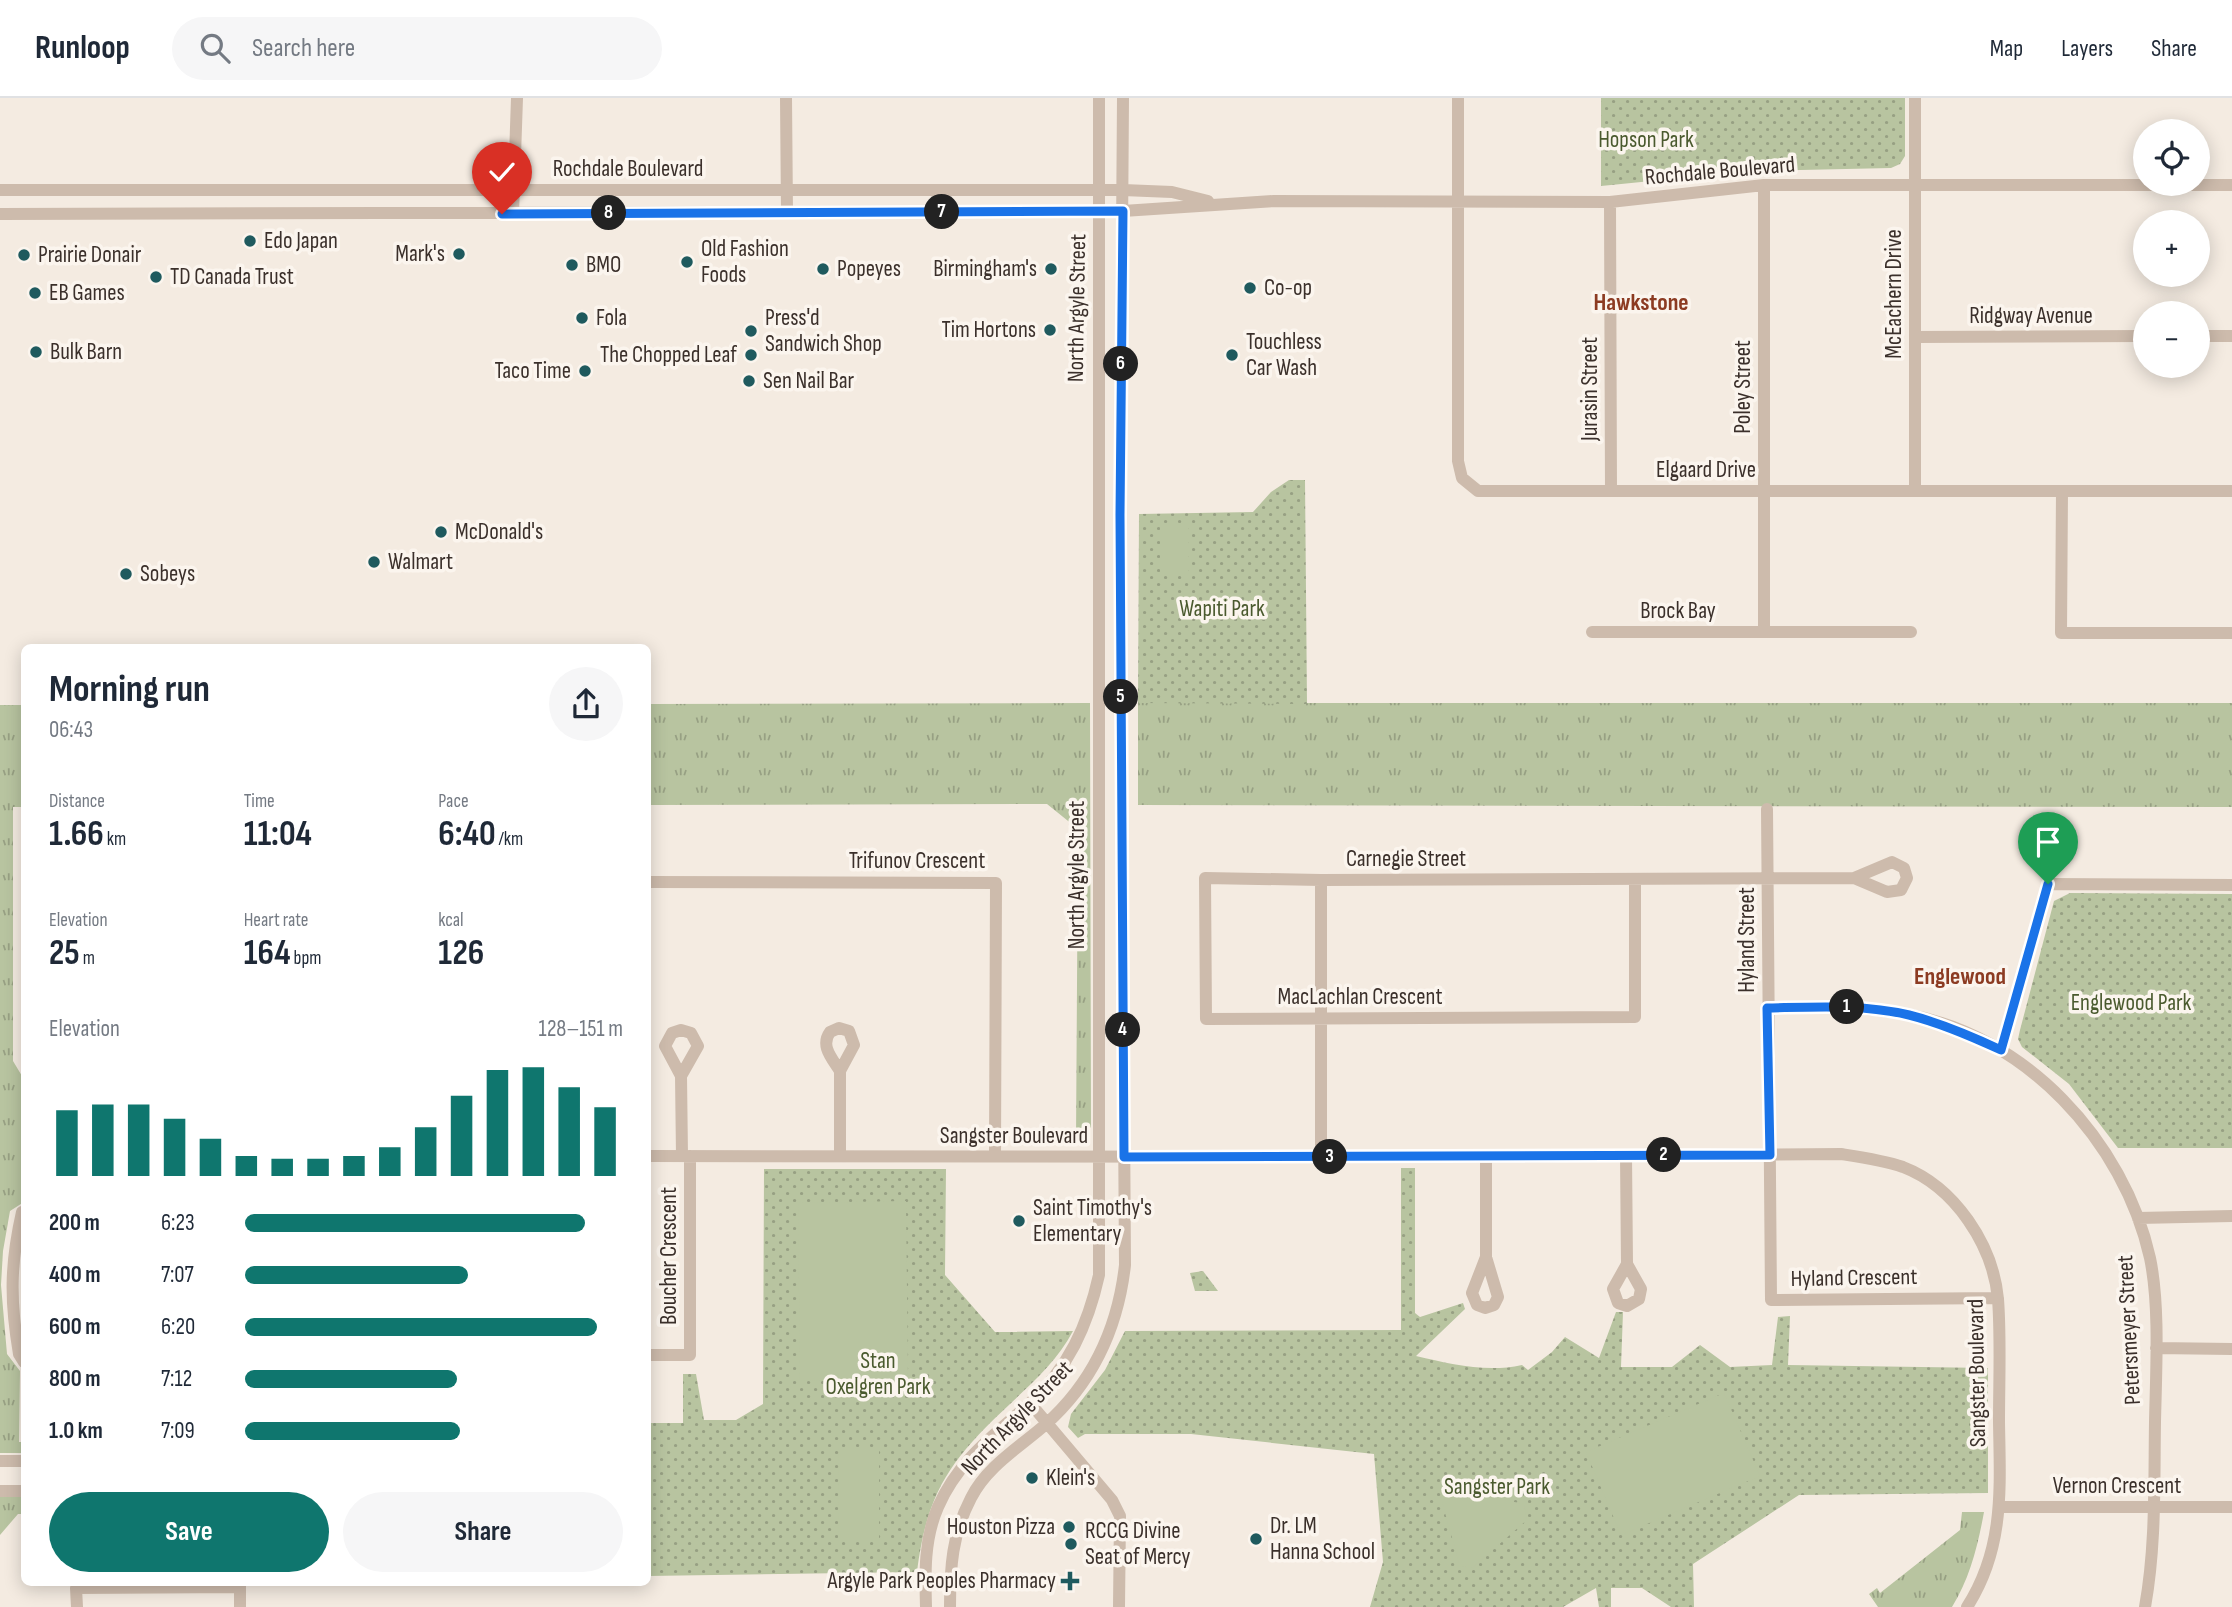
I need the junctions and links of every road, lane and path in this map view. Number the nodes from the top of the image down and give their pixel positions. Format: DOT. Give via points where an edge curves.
graph roads {
  1 [pos="517,98"];
  2 [pos="786,98"];
  3 [pos="1099,98"];
  4 [pos="1123,98"];
  5 [pos="1458,98"];
  6 [pos="1915,98"];
  7 [pos="1915,183"];
  8 [pos="1764,185"];
  9 [pos="2232,185"];
  10 [pos="0,190"];
  11 [pos="514,190"];
  12 [pos="787,190"];
  13 [pos="1123,190"];
  14 [pos="1100,191"];
  15 [pos="1212,202"];
  16 [pos="1457,202"];
  17 [pos="1610,202"];
  18 [pos="1100,211"];
  19 [pos="1123,211"];
  20 [pos="787,212"];
  21 [pos="0,214"];
  22 [pos="513,214"];
  23 [pos="2133,336"];
  24 [pos="2210,336"];
  25 [pos="2232,336"];
  26 [pos="1916,337"];
  27 [pos="1915,490"];
  28 [pos="1611,491"];
  29 [pos="1764,491"];
  30 [pos="2062,491"];
  31 [pos="2232,491"];
  32 [pos="1592,632"];
  33 [pos="1764,632"];
  34 [pos="1911,632"];
  35 [pos="2232,633"];
  36 [pos="1767,809"];
  37 [pos="1768,878"];
  38 [pos="1854,878"];
  39 [pos="1634,879"];
  40 [pos="1321,880"];
  41 [pos="651,882"];
  42 [pos="2232,886"];
  43 [pos="1767,1008"];
  44 [pos="1323,1017"];
  45 [pos="2001,1050"];
  46 [pos="840,1071"];
  47 [pos="681,1076"];
  48 [pos="1626,1155"];
  49 [pos="1770,1155"];
  50 [pos="651,1156"];
  51 [pos="686,1156"];
  52 [pos="840,1156"];
  53 [pos="995,1156"];
  54 [pos="1486,1156"];
  55 [pos="1098,1157"];
  56 [pos="1124,1157"];
  57 [pos="1321,1157"];
  58 [pos="2232,1216"];
  59 [pos="2138,1218"];
  60 [pos="21,1223"];
  61 [pos="1486,1256"];
  62 [pos="1627,1264"];
  63 [pos="1998,1298"];
  64 [pos="2156,1348"];
  65 [pos="2232,1349"];
  66 [pos="651,1354"];
  67 [pos="21,1357"];
  68 [pos="1030,1403"];
  69 [pos="1048,1423"];
  70 [pos="0,1461"];
  71 [pos="21,1461"];
  72 [pos="0,1491"];
  73 [pos="21,1491"];
  74 [pos="2001,1507"];
  75 [pos="2232,1507"];
  76 [pos="2154,1508"];
  77 [pos="158,1586"];
  78 [pos="240,1586"];
  79 [pos="77,1607"];
  80 [pos="240,1607"];
  81 [pos="926,1607"];
  82 [pos="950,1607"];
  83 [pos="1119,1607"];
  84 [pos="1968,1607"];
  85 [pos="2146,1607"];
  1 -- 11 [label="street"];
  2 -- 12 [label="street"];
  3 -- 14 [label="street, North Argyle Street"];
  4 -- 13 [label="street, North Argyle Street"];
  5 -- 16 [label="street, Elgaard Drive"];
  6 -- 7 [label="street, McEachern Drive"];
  7 -- 8 [label="street, Rochdale Boulevard"];
  7 -- 9 [label="street, Rochdale Boulevard"];
  7 -- 26 [label="street, McEachern Drive"];
  8 -- 17 [label="street, Rochdale Boulevard"];
  8 -- 29 [label="street, Poley Street"];
  10 -- 11 [label="street, Rochdale Boulevard"];
  11 -- 12 [label="street, Rochdale Boulevard"];
  11 -- 22 [label="street"];
  12 -- 14 [label="street, Rochdale Boulevard"];
  12 -- 20 [label="street"];
  13 -- 14 [label="street, Rochdale Boulevard"];
  13 -- 15 [label="street, Rochdale Boulevard" via="1172,192"];
  13 -- 19 [label="street, North Argyle Street"];
  14 -- 18 [label="street, North Argyle Street"];
  15 -- 16 [label="street, Rochdale Boulevard"];
  15 -- 19 [label="street, Rochdale Boulevard" via="1174,210"];
  16 -- 17 [label="street, Rochdale Boulevard"];
  16 -- 28 [label="street, Elgaard Drive" via="1458,461 1462,478 1478,491"];
  17 -- 28 [label="street, Jurasin Street"];
  18 -- 19 [label="street, Rochdale Boulevard"];
  18 -- 20 [label="street, Rochdale Boulevard"];
  18 -- 55 [label="street, North Argyle Street"];
  19 -- 56 [label="street, North Argyle Street"];
  20 -- 22 [label="street, Rochdale Boulevard"];
  21 -- 22 [label="street, Rochdale Boulevard"];
  23 -- 26 [label="street, Ridgway Avenue"];
  24 -- 25 [label="street"];
  26 -- 27 [label="street, McEachern Drive"];
  27 -- 29 [label="street, Elgaard Drive"];
  27 -- 30 [label="street, Elgaard Drive"];
  28 -- 29 [label="street, Elgaard Drive"];
  29 -- 33 [label="street, Poley Street"];
  30 -- 31 [label="street, Elgaard Drive"];
  30 -- 35 [label="street" via="2061,633"];
  32 -- 33 [label="street, Brock Bay"];
  33 -- 34 [label="street, Brock Bay"];
  36 -- 37 [label="street, Hyland Street"];
  37 -- 38 [label="street, Carnegie Street"];
  37 -- 39 [label="street, Carnegie Street"];
  37 -- 43 [label="street, Hyland Street"];
  39 -- 40 [label="street, Carnegie Street"];
  39 -- 44 [label="street, MacLachlan Crescent" via="1634,1017"];
  40 -- 44 [label="street, Carnegie Street"];
  40 -- 44 [label="street, MacLachlan Crescent" via="1205,878 1206,1019"];
  41 -- 53 [label="street, Trifunov Crescent" via="996,883"];
  42 -- 45 [label="street" via="2048,884"];
  43 -- 45 [label="street, Petersmeyer Street" via="1844,1007 1907,1014"];
  43 -- 49 [label="street, Hyland Street"];
  44 -- 57 [label="street, Carnegie Street"];
  45 -- 59 [label="street, Petersmeyer Street" via="2054,1089 2092,1133"];
  46 -- 52 [label="street"];
  47 -- 51 [label="street"];
  48 -- 49 [label="street, Sangster Boulevard"];
  48 -- 54 [label="street, Sangster Boulevard"];
  48 -- 62 [label="street"];
  49 -- 63 [label="street, Sangster Boulevard" via="1870,1158 1904,1168 1933,1184 1973,1227 1990,1261"];
  49 -- 63 [label="street, Hyland Crescent" via="1772,1300"];
  50 -- 51 [label="street, Sangster Boulevard"];
  51 -- 52 [label="street, Sangster Boulevard"];
  51 -- 66 [label="street, Boucher Crescent" via="690,1355"];
  52 -- 53 [label="street, Sangster Boulevard"];
  53 -- 55 [label="street, Sangster Boulevard"];
  54 -- 57 [label="street, Sangster Boulevard"];
  54 -- 61 [label="street"];
  55 -- 56 [label="street, Sangster Boulevard"];
  55 -- 68 [label="street, North Argyle Street" via="1101,1241 1092,1306 1068,1358"];
  56 -- 57 [label="street, Sangster Boulevard"];
  56 -- 69 [label="street, North Argyle Street" via="1125,1265 1115,1321 1094,1365"];
  58 -- 59 [label="street"];
  59 -- 64 [label="street, Petersmeyer Street" via="2150,1260"];
  60 -- 67 [label="street" via="10,1283"];
  63 -- 74 [label="street, Sangster Boulevard"];
  64 -- 65 [label="street"];
  64 -- 76 [label="street, Petersmeyer Street"];
  68 -- 69 [label="street"];
  68 -- 81 [label="street, North Argyle Street" via="981,1443 938,1507 925,1558"];
  69 -- 82 [label="street, North Argyle Street" via="997,1465 971,1497 952,1547"];
  69 -- 83 [label="street" via="1120,1516"];
  70 -- 71 [label="street"];
  72 -- 73 [label="street"];
  74 -- 76 [label="street, Vernon Crescent"];
  74 -- 84 [label="street, Sangster Boulevard" via="1993,1545"];
  75 -- 76 [label="street, Vernon Crescent"];
  76 -- 85 [label="street, Petersmeyer Street" via="2153,1564"];
  77 -- 79 [label="street" via="76,1588"];
  78 -- 80 [label="street"];
}
